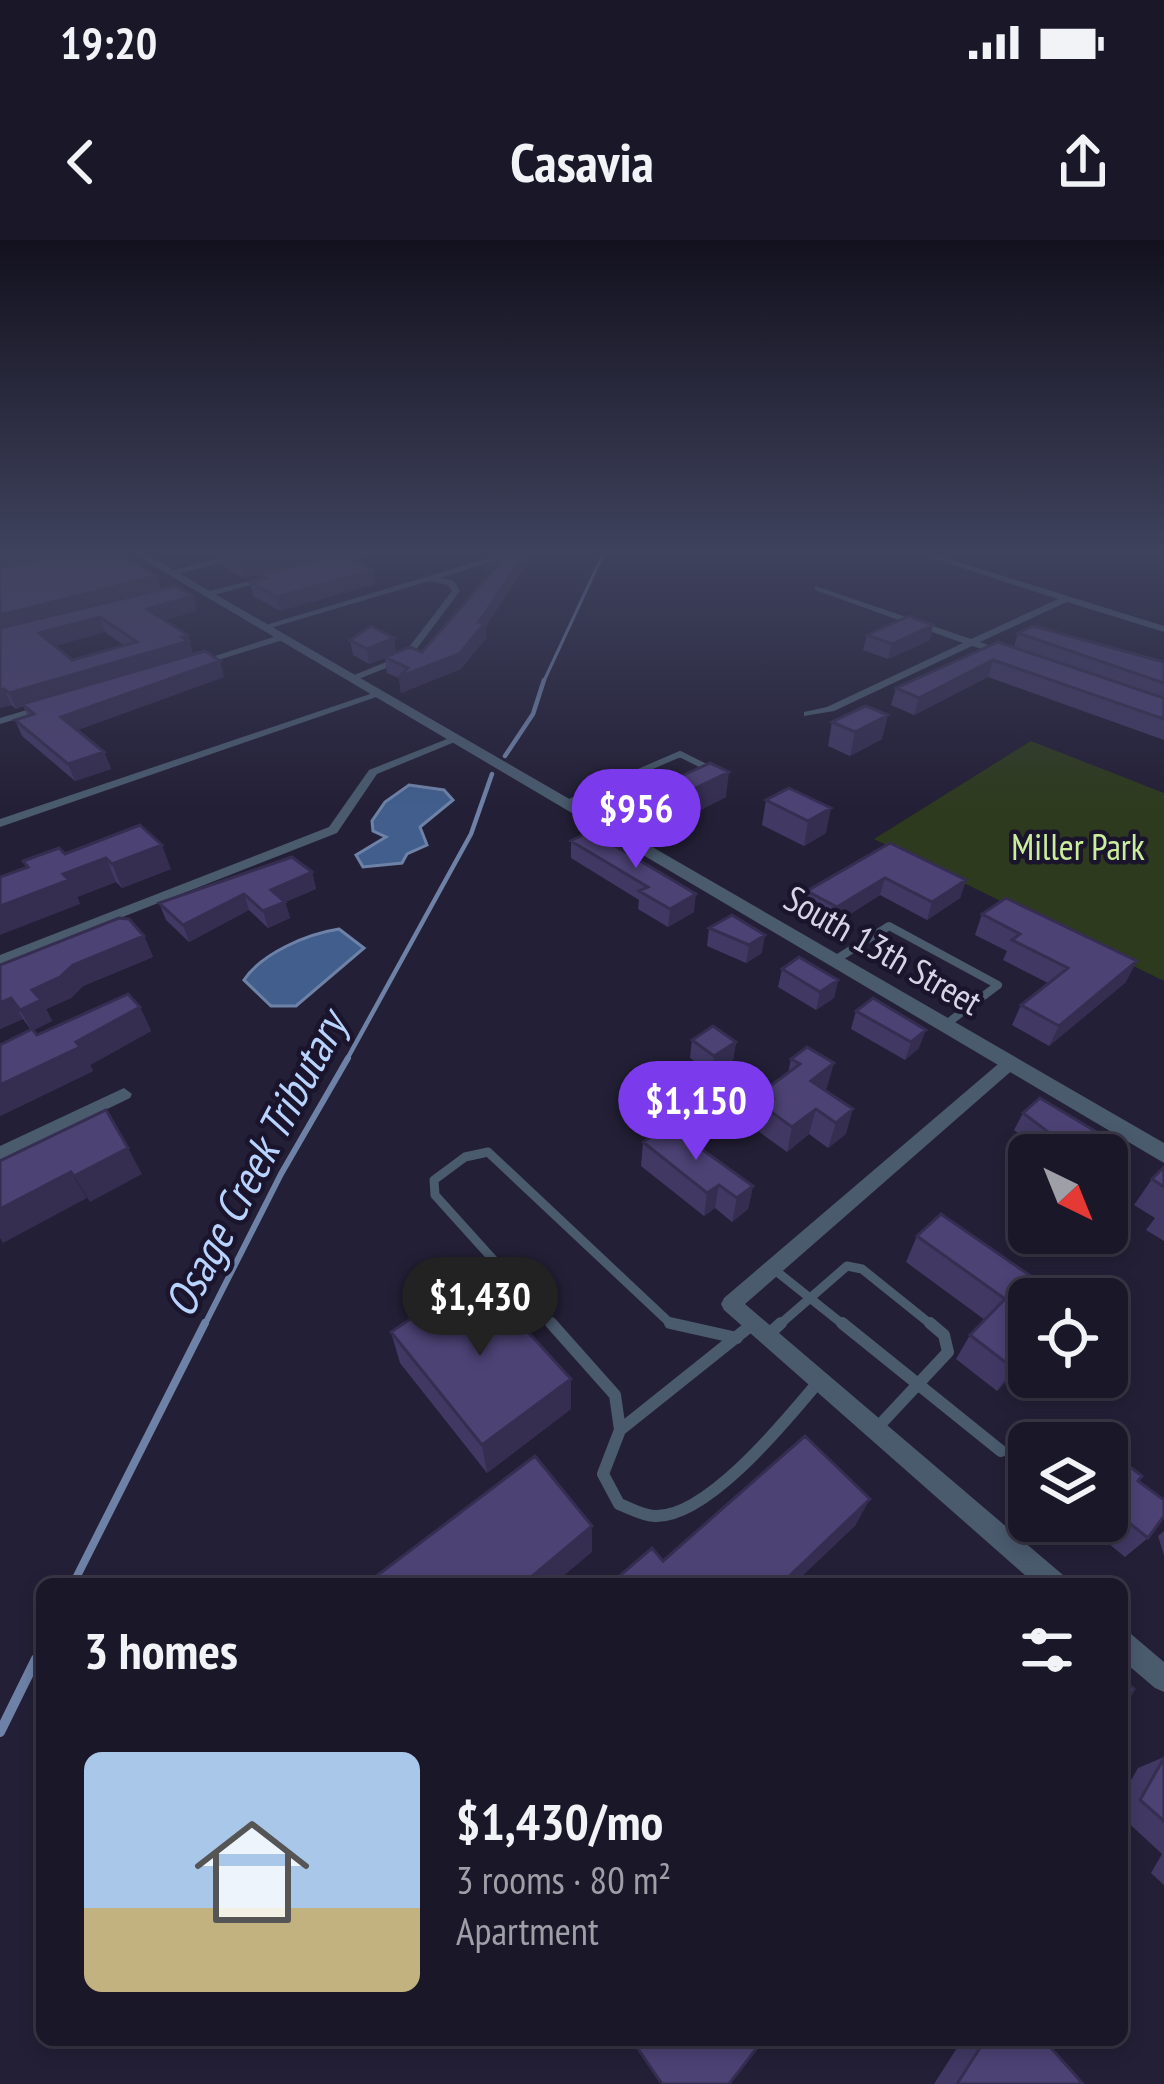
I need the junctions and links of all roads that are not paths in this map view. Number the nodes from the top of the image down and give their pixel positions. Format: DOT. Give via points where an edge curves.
graph roads {
  1 [pos="280,636"];
  2 [pos="422,636"];
  3 [pos="951,636"];
  4 [pos="981,636"];
  5 [pos="283,638"];
  6 [pos="968,642"];
  7 [pos="1011,657"];
  8 [pos="185,666"];
  9 [pos="352,678"];
  10 [pos="380,694"];
  11 [pos="60,703"];
  12 [pos="808,714"];
  13 [pos="0,721"];
  14 [pos="457,740"];
  15 [pos="566,803"];
  16 [pos="0,823"];
  17 [pos="605,826"];
  18 [pos="0,960"];
  19 [pos="835,960"];
  20 [pos="945,1025"];
  21 [pos="1010,1063"];
  22 [pos="124,1094"];
  23 [pos="0,1154"];
  24 [pos="1164,1154"];
  25 [pos="771,1267"];
  26 [pos="809,1298"];
  27 [pos="753,1332"];
  28 [pos="820,1380"];
  29 [pos="919,1386"];
  30 [pos="876,1429"];
  31 [pos="620,1430"];
  32 [pos="1001,1451"];
  33 [pos="1047,1578"];
  34 [pos="1128,1648"];
  35 [pos="1164,1679"];
  1 -- 5 [label="street, South 13th Street"];
  2 -- 9 [label="street" via="406,657"];
  3 -- 6 [label="street"];
  4 -- 6 [label="street"];
  5 -- 8 [label="street"];
  5 -- 9 [label="street, South 13th Street"];
  6 -- 7 [label="street"];
  6 -- 12 [label="street"];
  9 -- 10 [label="street, South 13th Street"];
  10 -- 14 [label="street, South 13th Street"];
  10 -- 16 [label="street"];
  11 -- 13 [label="street"];
  14 -- 15 [label="street, South 13th Street"];
  14 -- 18 [label="street" via="373,772 333,830"];
  15 -- 17 [label="street, South 13th Street"];
  15 -- 17 [label="lane" via="680,754 708,769 637,801 637,812"];
  17 -- 19 [label="street, South 13th Street"];
  19 -- 20 [label="street, South 13th Street"];
  19 -- 20 [label="lane" via="889,926 998,985"];
  20 -- 21 [label="street, South 13th Street"];
  21 -- 24 [label="street, South 13th Street"];
  21 -- 25 [label="street"];
  22 -- 23 [label="street"];
  25 -- 26 [label="lane"];
  25 -- 27 [label="street" via="731,1304"];
  26 -- 27 [label="lane"];
  26 -- 29 [label="lane"];
  26 -- 29 [label="lane" via="847,1266 862,1268 944,1335 948,1352"];
  27 -- 28 [label="street"];
  27 -- 31 [label="lane"];
  27 -- 31 [label="lane" via="671,1324 488,1152 465,1157 434,1180 436,1195 615,1395"];
  28 -- 30 [label="street"];
  28 -- 31 [label="lane" via="686,1510 657,1517 619,1504 603,1474"];
  29 -- 30 [label="lane"];
  29 -- 32 [label="lane"];
  30 -- 33 [label="street"];
  34 -- 35 [label="street"];
}
